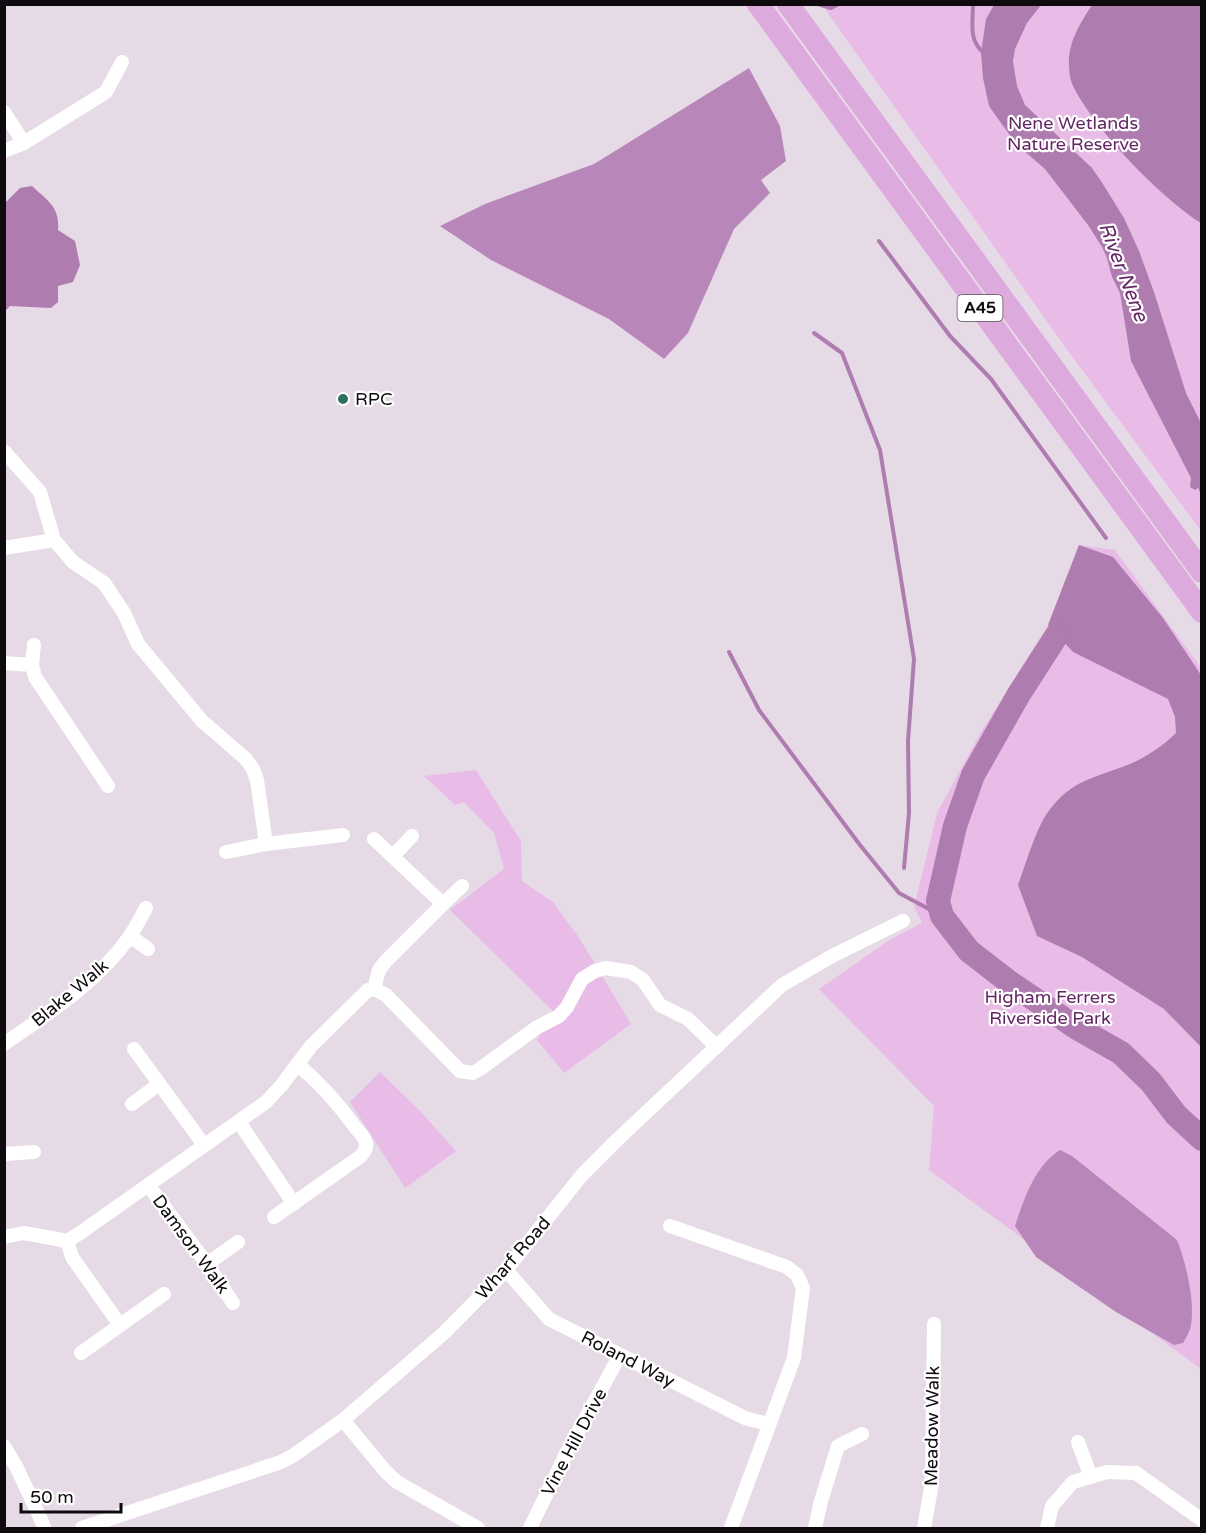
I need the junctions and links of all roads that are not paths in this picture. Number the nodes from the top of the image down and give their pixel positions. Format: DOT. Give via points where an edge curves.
graph roads {
  1 [pos="758,4"];
  2 [pos="788,4"];
  3 [pos="122,62"];
  4 [pos="4,112"];
  5 [pos="24,143"];
  6 [pos="4,151"];
  7 [pos="4,452"];
  8 [pos="54,540"];
  9 [pos="4,548"];
  10 [pos="1202,572"];
  11 [pos="1202,612"];
  12 [pos="34,645"];
  13 [pos="4,663"];
  14 [pos="32,665"];
  15 [pos="108,786"];
  16 [pos="343,836"];
  17 [pos="412,836"];
  18 [pos="375,839"];
  19 [pos="266,843"];
  20 [pos="226,852"];
  21 [pos="393,856"];
  22 [pos="462,886"];
  23 [pos="443,904"];
  24 [pos="146,908"];
  25 [pos="903,921"];
  26 [pos="130,936"];
  27 [pos="148,949"];
  28 [pos="374,989"];
  29 [pos="4,1044"];
  30 [pos="717,1047"];
  31 [pos="134,1049"];
  32 [pos="297,1064"];
  33 [pos="159,1084"];
  34 [pos="132,1104"];
  35 [pos="238,1122"];
  36 [pos="204,1145"];
  37 [pos="34,1152"];
  38 [pos="4,1154"];
  39 [pos="148,1185"];
  40 [pos="294,1204"];
  41 [pos="274,1217"];
  42 [pos="670,1226"];
  43 [pos="4,1237"];
  44 [pos="67,1241"];
  45 [pos="238,1242"];
  46 [pos="207,1264"];
  47 [pos="506,1270"];
  48 [pos="164,1294"];
  49 [pos="233,1303"];
  50 [pos="934,1324"];
  51 [pos="120,1325"];
  52 [pos="81,1353"];
  53 [pos="620,1355"];
  54 [pos="343,1420"];
  55 [pos="768,1424"];
  56 [pos="862,1434"];
  57 [pos="1078,1442"];
  58 [pos="4,1446"];
  59 [pos="1091,1477"];
  60 [pos="1202,1520"];
  61 [pos="44,1528"];
  62 [pos="82,1528"];
  63 [pos="478,1528"];
  64 [pos="530,1528"];
  65 [pos="731,1528"];
  66 [pos="815,1528"];
  67 [pos="924,1528"];
  68 [pos="1047,1528"];
  1 -- 11 [label="highway, A45"];
  2 -- 10 [label="highway, A45"];
  3 -- 5 [label="street" via="106,92"];
  4 -- 5 [label="street"];
  5 -- 6 [label="street"];
  7 -- 8 [label="street" via="40,492"];
  8 -- 9 [label="street"];
  8 -- 19 [label="street" via="73,562 104,583 138,644 202,721 253,769"];
  12 -- 14 [label="street"];
  13 -- 14 [label="street"];
  14 -- 15 [label="street" via="35,677"];
  16 -- 19 [label="street"];
  17 -- 21 [label="street"];
  18 -- 21 [label="street"];
  19 -- 20 [label="street"];
  21 -- 23 [label="street"];
  22 -- 23 [label="street"];
  23 -- 28 [label="street" via="385,962"];
  24 -- 26 [label="street, Blake Walk"];
  25 -- 30 [label="street, Wharf Road" via="782,985"];
  26 -- 27 [label="street"];
  26 -- 29 [label="street, Blake Walk" via="101,969 56,1009"];
  28 -- 30 [label="street" via="386,995 460,1071 467,1073 480,1069 559,1016 582,979 606,968 631,972 643,980 660,1005 688,1019"];
  28 -- 32 [label="street" via="356,1001"];
  30 -- 47 [label="street, Wharf Road" via="582,1175"];
  31 -- 33 [label="street"];
  32 -- 35 [label="street" via="266,1102"];
  32 -- 40 [label="street" via="337,1102 366,1144 366,1150"];
  33 -- 34 [label="street"];
  33 -- 36 [label="street"];
  35 -- 36 [label="street"];
  35 -- 40 [label="street"];
  36 -- 39 [label="street"];
  37 -- 38 [label="street"];
  39 -- 44 [label="street"];
  39 -- 46 [label="street, Damson Walk"];
  40 -- 41 [label="street"];
  42 -- 55 [label="street" via="787,1267 797,1275 803,1288 794,1358"];
  43 -- 44 [label="street" via="24,1233"];
  44 -- 51 [label="street" via="72,1257"];
  45 -- 46 [label="street"];
  46 -- 49 [label="street, Damson Walk"];
  47 -- 53 [label="street, Roland Way" via="549,1319"];
  47 -- 54 [label="street, Wharf Road" via="444,1333"];
  48 -- 51 [label="street"];
  50 -- 67 [label="street, Meadow Walk" via="932,1483"];
  51 -- 52 [label="street"];
  53 -- 55 [label="street, Roland Way" via="745,1418"];
  53 -- 64 [label="street, Vine Hill Drive"];
  54 -- 62 [label="street, Wharf Road" via="281,1462"];
  54 -- 63 [label="street" via="397,1482"];
  55 -- 65 [label="street"];
  56 -- 66 [label="street" via="838,1446"];
  57 -- 59 [label="street"];
  58 -- 61 [label="street"];
  59 -- 60 [label="street" via="1107,1472 1136,1473"];
  59 -- 68 [label="street" via="1074,1482 1052,1506"];
}
